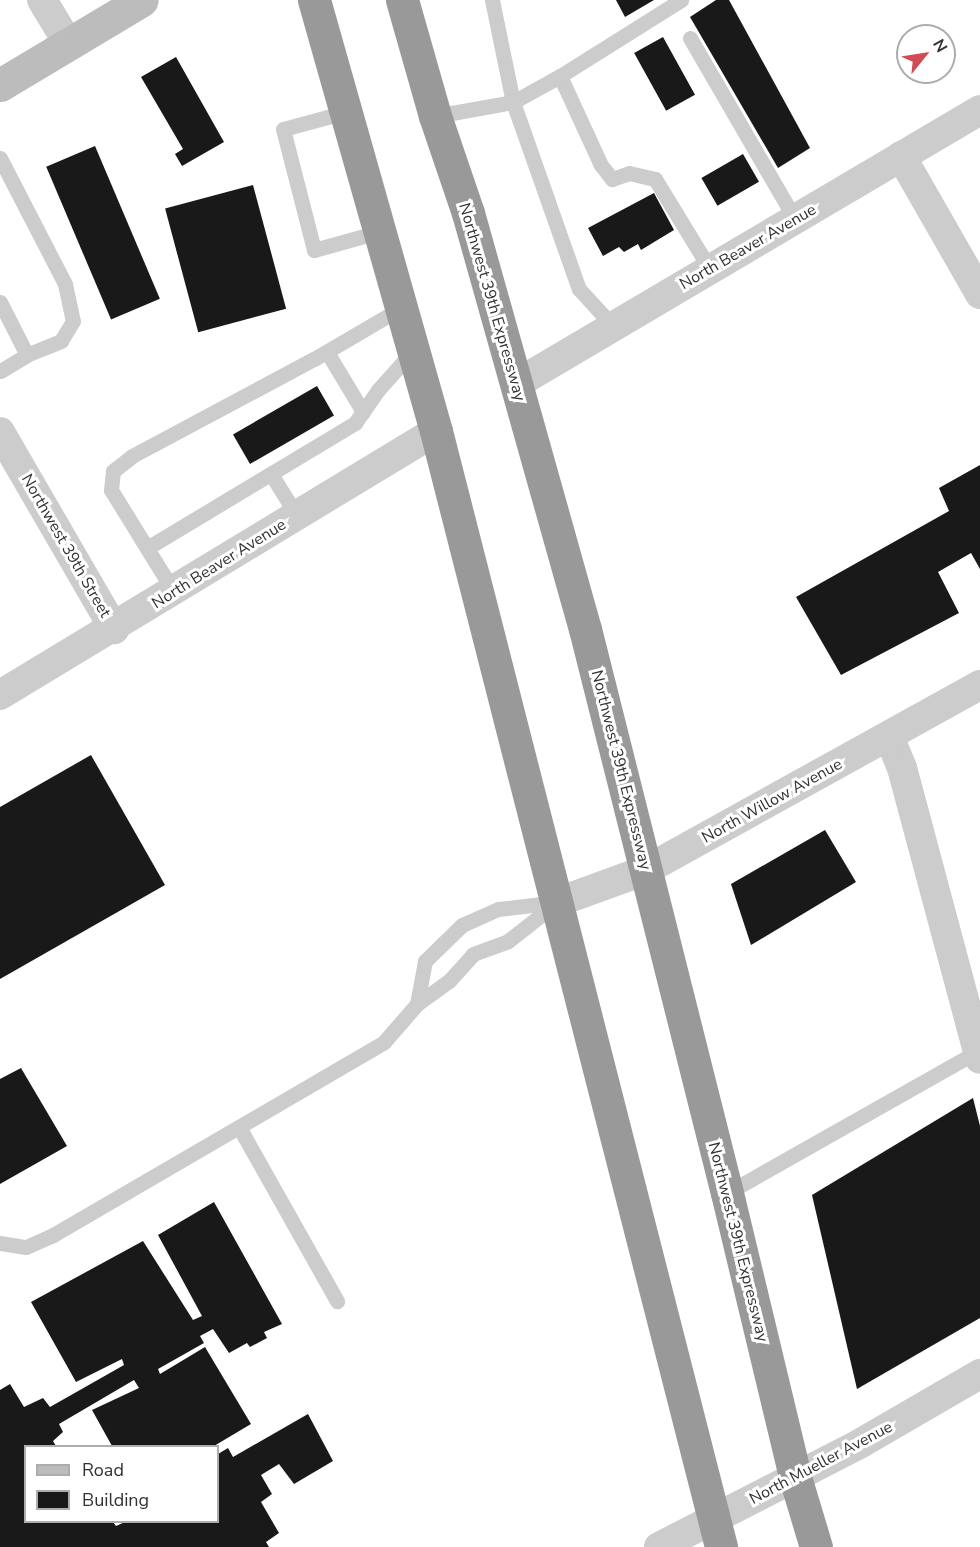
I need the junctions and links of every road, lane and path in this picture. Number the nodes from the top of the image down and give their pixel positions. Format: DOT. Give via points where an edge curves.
graph roads {
  1 [pos="42,0"];
  2 [pos="142,0"];
  3 [pos="314,0"];
  4 [pos="402,0"];
  5 [pos="492,0"];
  6 [pos="681,0"];
  7 [pos="690,38"];
  8 [pos="68,43"];
  9 [pos="560,76"];
  10 [pos="0,85"];
  11 [pos="513,102"];
  12 [pos="980,110"];
  13 [pos="346,112"];
  14 [pos="435,116"];
  15 [pos="901,156"];
  16 [pos="1,163"];
  17 [pos="795,219"];
  18 [pos="380,232"];
  19 [pos="710,269"];
  20 [pos="980,294"];
  21 [pos="0,302"];
  22 [pos="401,308"];
  23 [pos="613,326"];
  24 [pos="413,351"];
  25 [pos="327,352"];
  26 [pos="27,355"];
  27 [pos="0,371"];
  28 [pos="516,384"];
  29 [pos="363,412"];
  30 [pos="436,431"];
  31 [pos="0,432"];
  32 [pos="271,474"];
  33 [pos="297,516"];
  34 [pos="147,548"];
  35 [pos="174,592"];
  36 [pos="114,628"];
  37 [pos="980,685"];
  38 [pos="0,695"];
  39 [pos="890,736"];
  40 [pos="646,870"];
  41 [pos="558,902"];
  42 [pos="417,1004"];
  43 [pos="979,1055"];
  44 [pos="239,1127"];
  45 [pos="727,1193"];
  46 [pos="0,1243"];
  47 [pos="337,1301"];
  48 [pos="980,1374"];
  49 [pos="795,1477"];
  50 [pos="717,1533"];
  51 [pos="659,1547"];
  52 [pos="816,1547"];
  1 -- 8 [label="street"];
  2 -- 8 [label="main road"];
  3 -- 13 [label="highway"];
  4 -- 14 [label="highway, Northwest 39th Expressway"];
  5 -- 11 [label="lane"];
  6 -- 9 [label="lane"];
  7 -- 17 [label="lane"];
  8 -- 10 [label="main road"];
  9 -- 11 [label="lane"];
  9 -- 19 [label="lane" via="601,165 612,179 629,173 655,179"];
  11 -- 14 [label="lane"];
  11 -- 23 [label="lane" via="579,290"];
  12 -- 15 [label="street, North Beaver Avenue"];
  13 -- 18 [label="highway"];
  13 -- 18 [label="lane" via="283,129 314,250"];
  14 -- 28 [label="highway, Northwest 39th Expressway" via="468,213"];
  15 -- 17 [label="street, North Beaver Avenue"];
  15 -- 20 [label="street"];
  16 -- 26 [label="lane" via="65,284 73,321 61,341"];
  17 -- 19 [label="street, North Beaver Avenue"];
  18 -- 22 [label="highway"];
  19 -- 23 [label="street, North Beaver Avenue"];
  21 -- 26 [label="lane"];
  22 -- 24 [label="highway"];
  22 -- 25 [label="lane"];
  23 -- 28 [label="street, North Beaver Avenue"];
  24 -- 29 [label="lane"];
  24 -- 30 [label="highway"];
  25 -- 29 [label="lane"];
  25 -- 34 [label="lane" via="132,456 113,471 111,490"];
  26 -- 27 [label="lane"];
  28 -- 40 [label="highway, Northwest 39th Expressway" via="585,629"];
  29 -- 32 [label="lane" via="355,423"];
  30 -- 33 [label="street, North Beaver Avenue"];
  30 -- 41 [label="highway"];
  31 -- 36 [label="street, Northwest 39th Street"];
  32 -- 33 [label="lane"];
  32 -- 34 [label="lane"];
  33 -- 35 [label="street, North Beaver Avenue"];
  34 -- 35 [label="lane"];
  35 -- 36 [label="street, North Beaver Avenue"];
  36 -- 38 [label="street, North Beaver Avenue"];
  37 -- 39 [label="street, North Willow Avenue"];
  39 -- 40 [label="street, North Willow Avenue"];
  39 -- 43 [label="street"];
  40 -- 41 [label="street, North Willow Avenue"];
  40 -- 45 [label="highway, Northwest 39th Expressway"];
  41 -- 42 [label="lane" via="508,940 473,954 449,981"];
  41 -- 42 [label="lane" via="498,909 462,925 425,962"];
  41 -- 50 [label="highway"];
  42 -- 44 [label="lane" via="384,1042"];
  43 -- 45 [label="lane"];
  44 -- 46 [label="lane" via="53,1235 26,1247"];
  44 -- 47 [label="lane"];
  45 -- 49 [label="highway, Northwest 39th Expressway"];
  48 -- 49 [label="street, North Mueller Avenue"];
  49 -- 50 [label="street, North Mueller Avenue"];
  49 -- 52 [label="highway, Northwest 39th Expressway"];
  50 -- 51 [label="street, North Mueller Avenue"];
}
